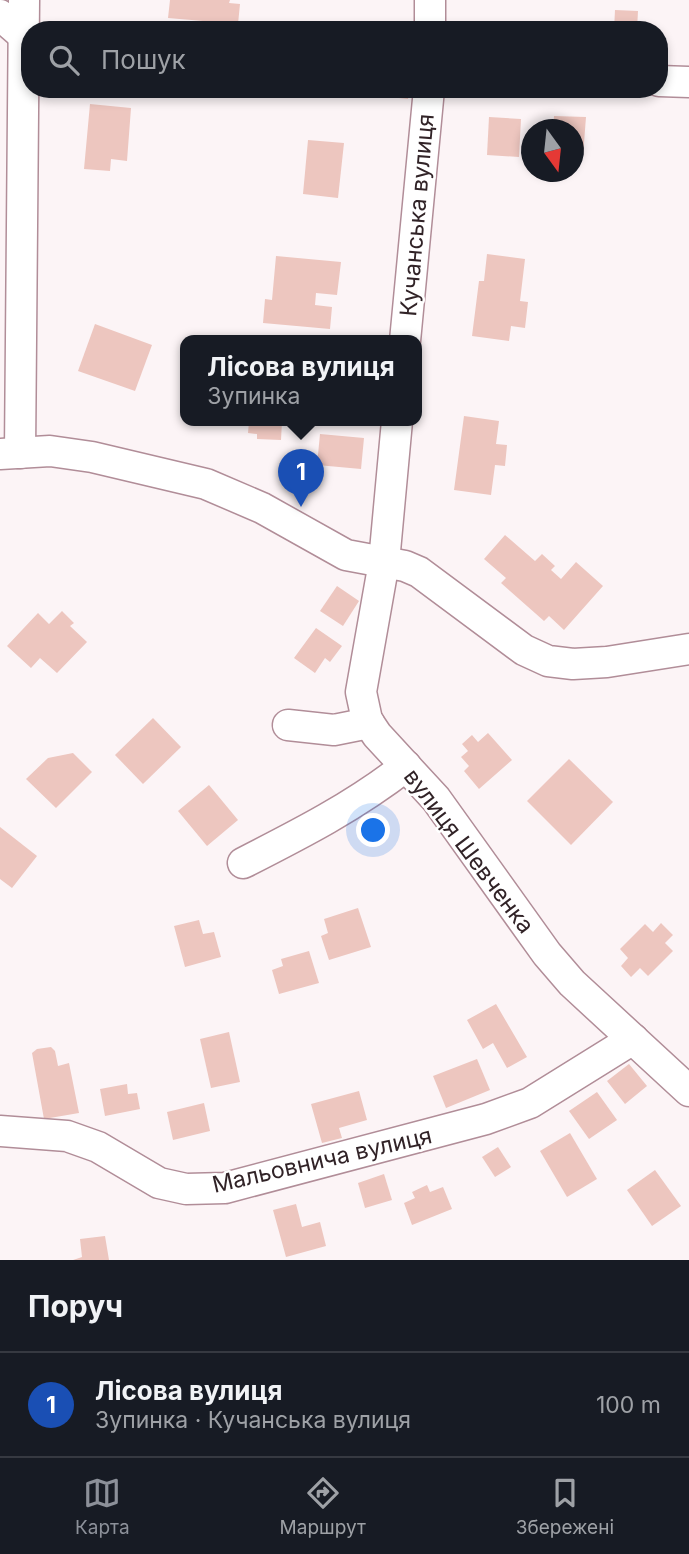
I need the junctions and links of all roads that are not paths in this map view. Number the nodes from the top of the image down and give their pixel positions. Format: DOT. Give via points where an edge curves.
graph roads {
  1 [pos="24,0"];
  2 [pos="430,0"];
  3 [pos="0,15"];
  4 [pos="24,21"];
  5 [pos="430,21"];
  6 [pos="21,33"];
  7 [pos="668,81"];
  8 [pos="689,82"];
  9 [pos="22,98"];
  10 [pos="428,98"];
  11 [pos="406,335"];
  12 [pos="397,426"];
  13 [pos="10,453"];
  14 [pos="384,562"];
  15 [pos="689,649"];
  16 [pos="369,723"];
  17 [pos="288,725"];
  18 [pos="406,766"];
  19 [pos="243,863"];
  20 [pos="633,1040"];
  21 [pos="689,1091"];
  22 [pos="0,1131"];
  1 -- 4 [label="street"];
  2 -- 5 [label="street"];
  3 -- 6 [label="street"];
  7 -- 8 [label="street"];
  9 -- 13 [label="street"];
  10 -- 11 [label="street, Кучанська вулиця"];
  12 -- 14 [label="street"];
  13 -- 14 [label="street" via="50,451 92,457 206,484 262,508 346,555"];
  14 -- 15 [label="street" via="419,572 524,650 548,661 607,662"];
  14 -- 16 [label="street, вулиця Шевченка" via="361,692"];
  16 -- 17 [label="street" via="334,730"];
  16 -- 18 [label="street, вулиця Шевченка"];
  18 -- 19 [label="street" via="314,828"];
  18 -- 20 [label="street, вулиця Шевченка" via="436,799 547,954"];
  20 -- 21 [label="street, вулиця Шевченка"];
  20 -- 22 [label="street, Мальовнича вулиця" via="530,1103 486,1119 225,1188 186,1189 159,1183 97,1147 66,1136"];
}
